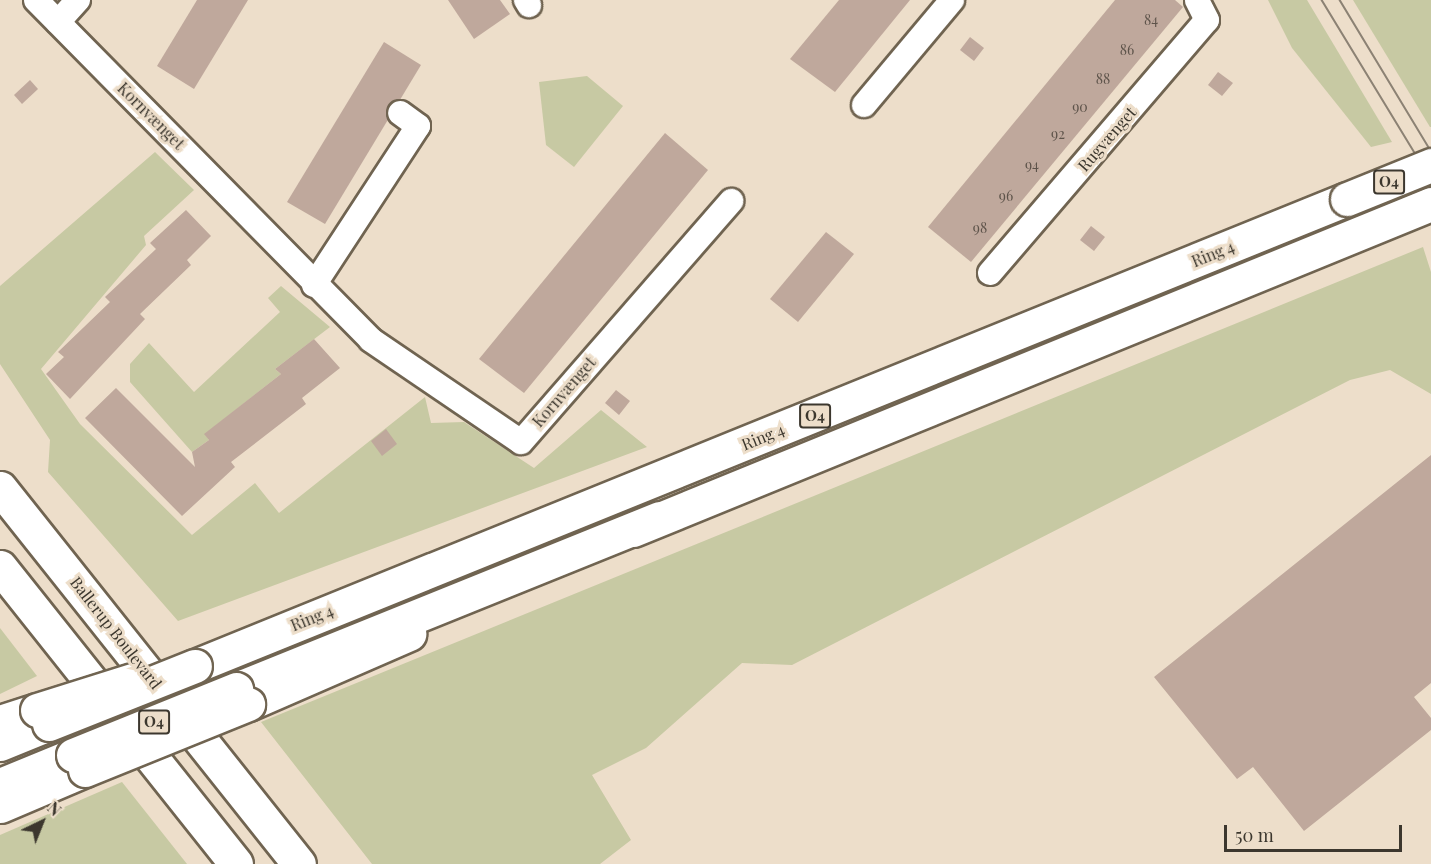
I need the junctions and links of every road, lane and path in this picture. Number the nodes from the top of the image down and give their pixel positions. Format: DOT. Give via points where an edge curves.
graph roads {
  1 [pos="36,0"];
  2 [pos="78,0"];
  3 [pos="952,0"];
  4 [pos="1197,0"];
  5 [pos="58,22"];
  6 [pos="864,105"];
  7 [pos="400,113"];
  8 [pos="1431,165"];
  9 [pos="731,201"];
  10 [pos="1431,204"];
  11 [pos="990,273"];
  12 [pos="314,285"];
  13 [pos="0,488"];
  14 [pos="0,567"];
  15 [pos="43,717"];
  16 [pos="0,722"];
  17 [pos="0,744"];
  18 [pos="79,763"];
  19 [pos="0,785"];
  20 [pos="0,806"];
  21 [pos="236,864"];
  22 [pos="299,864"];
  1 -- 5 [label="street, Kornvænget"];
  2 -- 5 [label="street"];
  3 -- 6 [label="street"];
  4 -- 11 [label="street, Rugvænget" via="1207,20"];
  5 -- 12 [label="street, Kornvænget"];
  7 -- 12 [label="street" via="418,126"];
  8 -- 15 [label="main road, Ring 4 / O4, bridge" via="203,662"];
  9 -- 12 [label="street, Kornvænget" via="521,442 371,340"];
  10 -- 18 [label="main road, O4, bridge" via="658,518"];
  13 -- 22 [label="main road, Ballerup Boulevard"];
  14 -- 21 [label="main road"];
  15 -- 16 [label="main road"];
  15 -- 17 [label="main road, O4"];
  18 -- 19 [label="main road, O4"];
  18 -- 20 [label="main road"];
}
